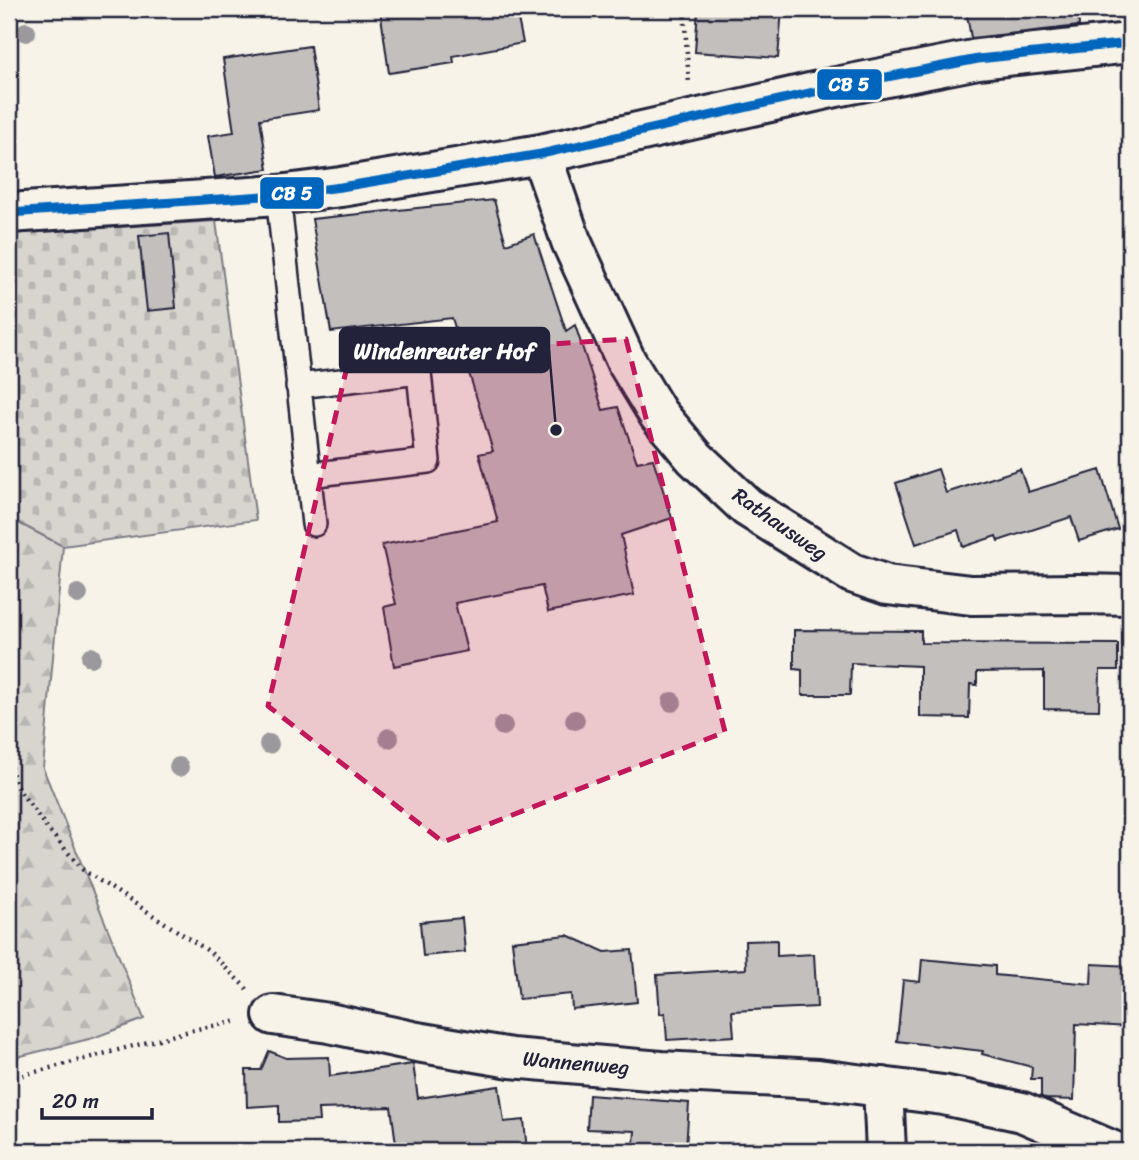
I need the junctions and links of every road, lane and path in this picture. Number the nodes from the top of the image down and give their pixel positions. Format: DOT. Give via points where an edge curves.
graph roads {
  1 [pos="684,9"];
  2 [pos="1130,43"];
  3 [pos="692,119"];
  4 [pos="541,154"];
  5 [pos="278,195"];
  6 [pos="9,213"];
  7 [pos="298,386"];
  8 [pos="308,475"];
  9 [pos="314,524"];
  10 [pos="1130,595"];
  11 [pos="9,760"];
  12 [pos="273,1015"];
  13 [pos="9,1079"];
  14 [pos="883,1087"];
  15 [pos="886,1151"];
  16 [pos="1113,1151"];
  1 -- 3 [label="path"];
  2 -- 3 [label="street" via="978,59"];
  3 -- 4 [label="street"];
  4 -- 5 [label="street"];
  4 -- 10 [label="street, Rathausweg" via="571,241 626,361 658,414 695,458 747,507 852,573 887,585 971,595"];
  5 -- 6 [label="street"];
  5 -- 7 [label="lane"];
  7 -- 8 [label="lane"];
  7 -- 8 [label="lane" via="419,372 428,461"];
  8 -- 9 [label="lane"];
  11 -- 12 [label="path" via="16,786 83,870 211,952"];
  12 -- 13 [label="path" via="197,1029"];
  12 -- 14 [label="street, Wannenweg" via="512,1058"];
  14 -- 15 [label="street"];
  14 -- 16 [label="street, Wannenweg" via="1022,1112"];
}
